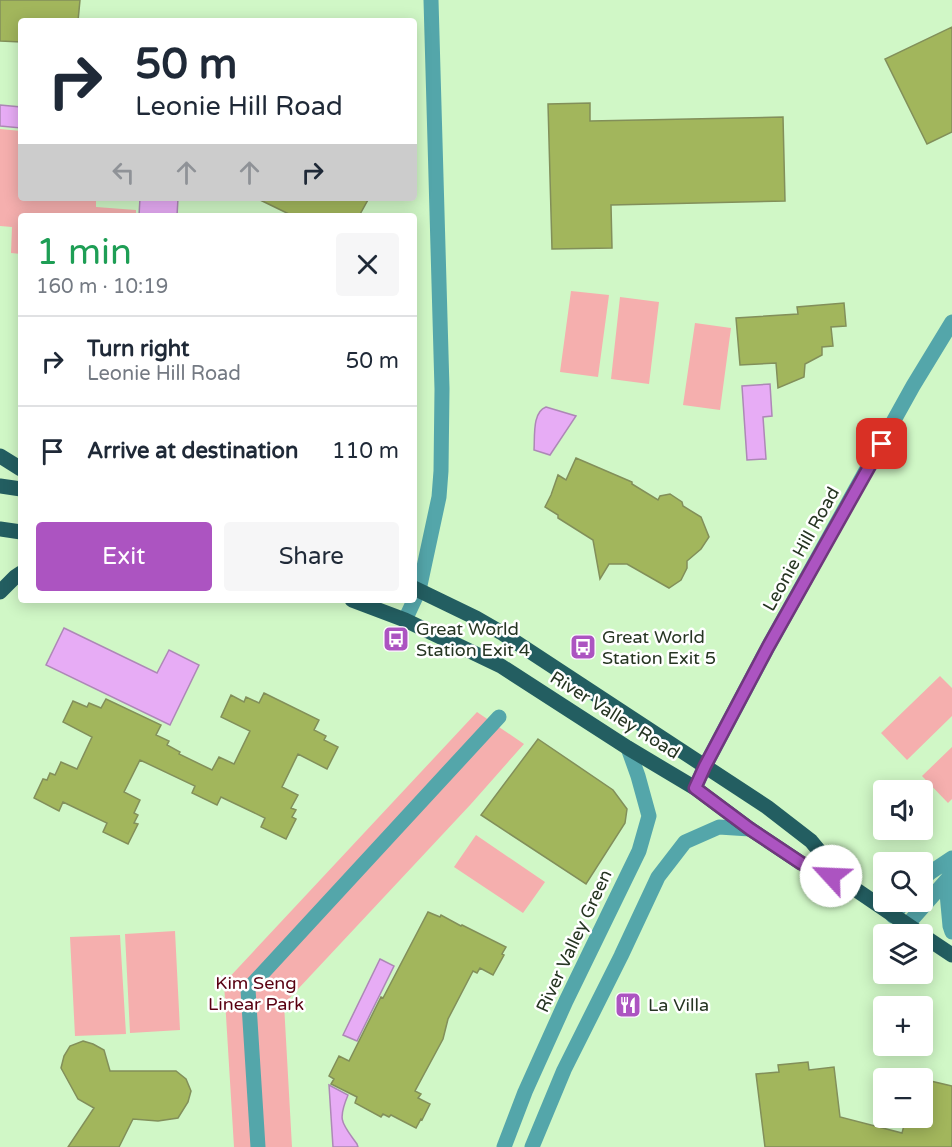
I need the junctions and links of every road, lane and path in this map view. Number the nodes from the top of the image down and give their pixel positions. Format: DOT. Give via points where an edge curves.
graph roads {
  1 [pos="431,0"];
  2 [pos="952,322"];
  3 [pos="0,456"];
  4 [pos="18,467"];
  5 [pos="0,486"];
  6 [pos="18,489"];
  7 [pos="0,529"];
  8 [pos="18,531"];
  9 [pos="18,575"];
  10 [pos="417,585"];
  11 [pos="417,589"];
  12 [pos="0,592"];
  13 [pos="360,603"];
  14 [pos="411,603"];
  15 [pos="405,620"];
  16 [pos="499,717"];
  17 [pos="628,748"];
  18 [pos="705,766"];
  19 [pos="695,788"];
  20 [pos="750,829"];
  21 [pos="952,858"];
  22 [pos="933,871"];
  23 [pos="949,878"];
  24 [pos="846,883"];
  25 [pos="896,912"];
  26 [pos="893,916"];
  27 [pos="906,924"];
  28 [pos="909,924"];
  29 [pos="952,932"];
  30 [pos="933,942"];
  31 [pos="952,955"];
  32 [pos="258,1147"];
  33 [pos="504,1147"];
  34 [pos="532,1147"];
  1 -- 10 [label="street" via="442,441 439,496"];
  2 -- 18 [label="street, Leonie Hill Road"];
  3 -- 4 [label="main road"];
  5 -- 6 [label="main road"];
  7 -- 8 [label="main road"];
  9 -- 12 [label="main road"];
  11 -- 18 [label="main road, River Valley Road" via="502,633"];
  13 -- 15 [label="main road, River Valley Road"];
  14 -- 15 [label="street"];
  15 -- 17 [label="main road, River Valley Road" via="501,666"];
  16 -- 32 [label="street" via="248,989"];
  17 -- 19 [label="main road, River Valley Road"];
  17 -- 33 [label="street, River Valley Green" via="649,816 639,851 566,1001"];
  18 -- 19 [label="street, Leonie Hill Road"];
  18 -- 24 [label="main road, River Valley Road" via="811,841"];
  19 -- 20 [label="main road, River Valley Road"];
  20 -- 24 [label="main road, River Valley Road" via="801,863"];
  20 -- 34 [label="street" via="719,827 686,842 658,877 564,1070"];
  21 -- 22 [label="street"];
  23 -- 28 [label="street"];
  23 -- 29 [label="street"];
  24 -- 26 [label="main road, River Valley Road"];
  25 -- 26 [label="street"];
  26 -- 27 [label="main road, River Valley Road"];
  30 -- 31 [label="main road, River Valley Road"];
}
